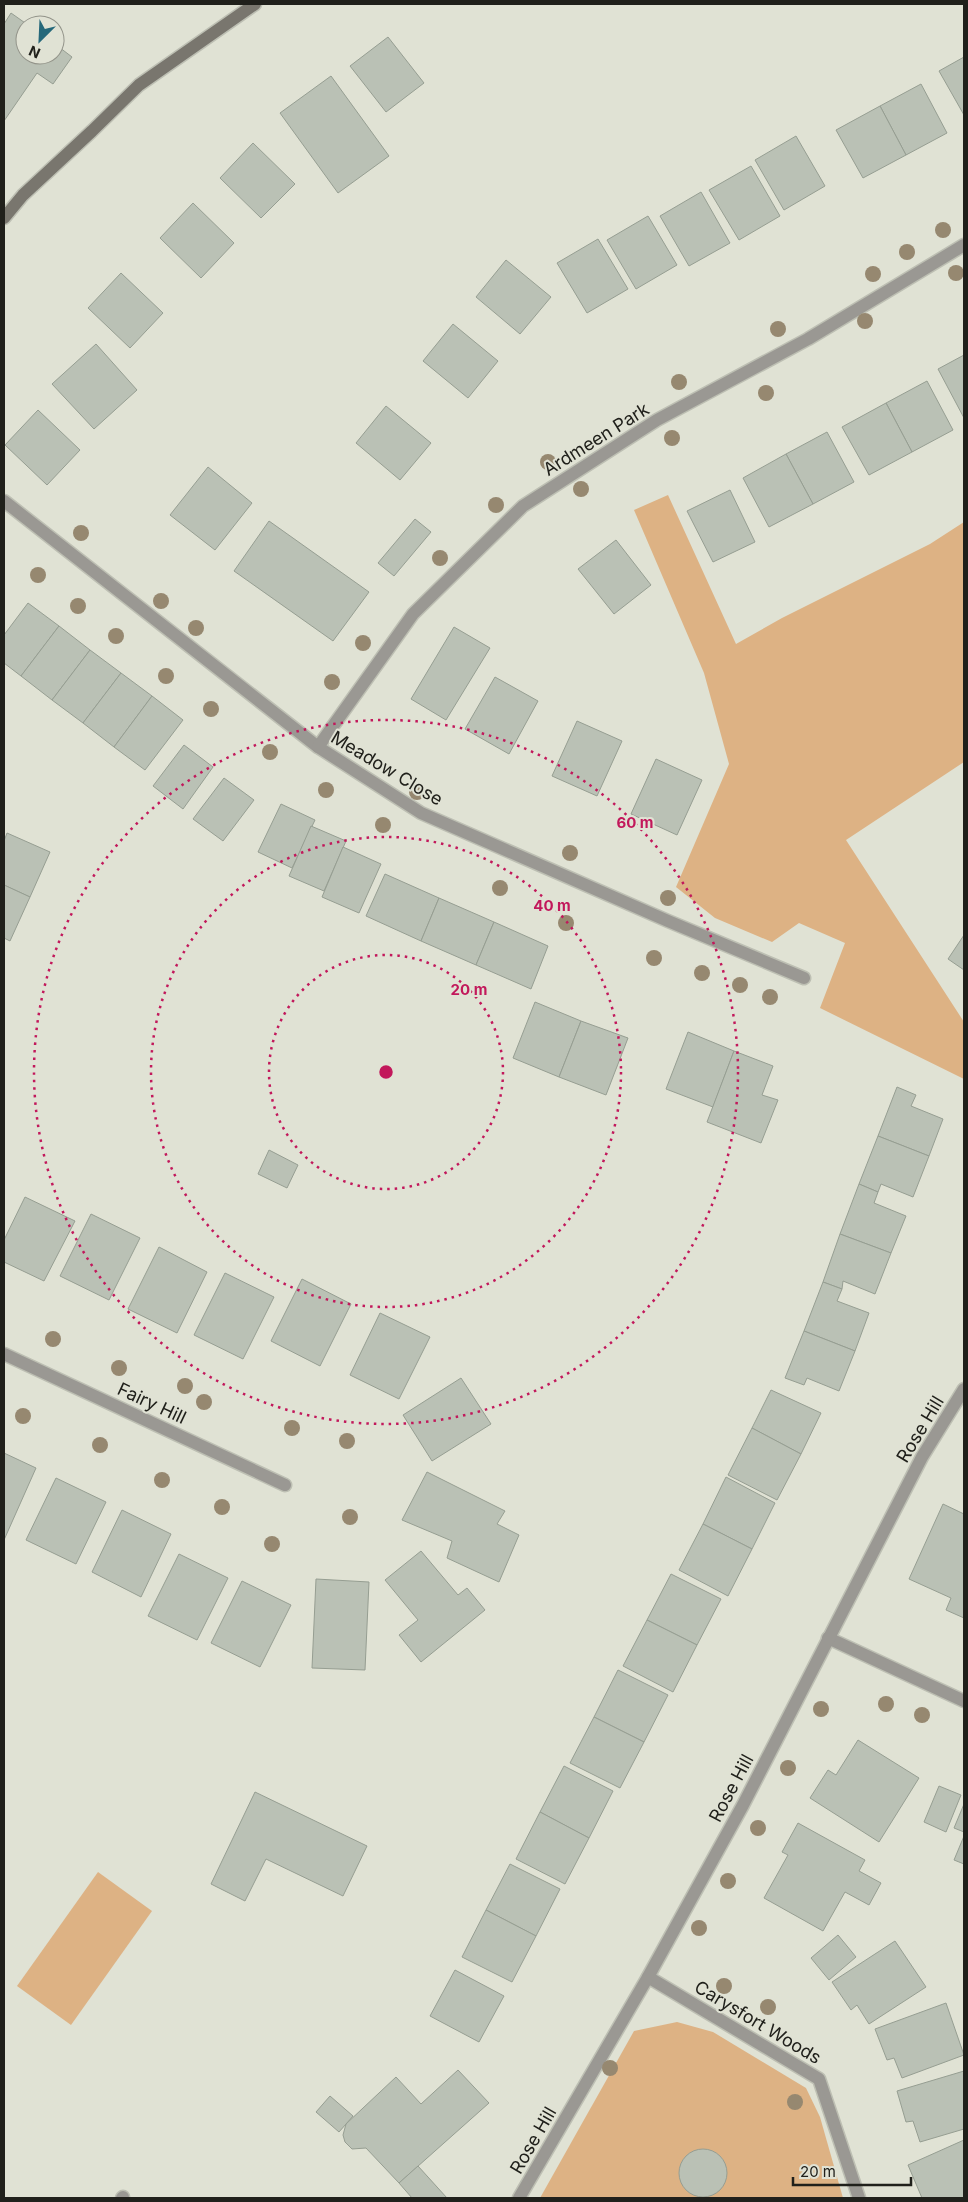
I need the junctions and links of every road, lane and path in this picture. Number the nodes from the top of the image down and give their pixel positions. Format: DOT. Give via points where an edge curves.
graph roads {
  1 [pos="255,4"];
  2 [pos="4,218"];
  3 [pos="964,245"];
  4 [pos="4,501"];
  5 [pos="318,747"];
  6 [pos="804,978"];
  7 [pos="4,1354"];
  8 [pos="964,1389"];
  9 [pos="285,1485"];
  10 [pos="828,1638"];
  11 [pos="964,1700"];
  12 [pos="648,1977"];
  13 [pos="519,2198"];
  14 [pos="859,2198"];
  1 -- 2 [label="main road" via="139,85 23,195"];
  3 -- 5 [label="street, Ardmeen Park" via="808,339 657,420 523,506 413,614"];
  4 -- 5 [label="street, Meadow Close"];
  5 -- 6 [label="street, Meadow Close" via="421,813"];
  7 -- 9 [label="street, Fairy Hill"];
  8 -- 10 [label="street, Rose Hill" via="922,1457"];
  10 -- 11 [label="street"];
  10 -- 12 [label="street, Rose Hill" via="743,1805"];
  12 -- 13 [label="street, Rose Hill"];
  12 -- 14 [label="street, Carysfort Woods" via="819,2079"];
}
